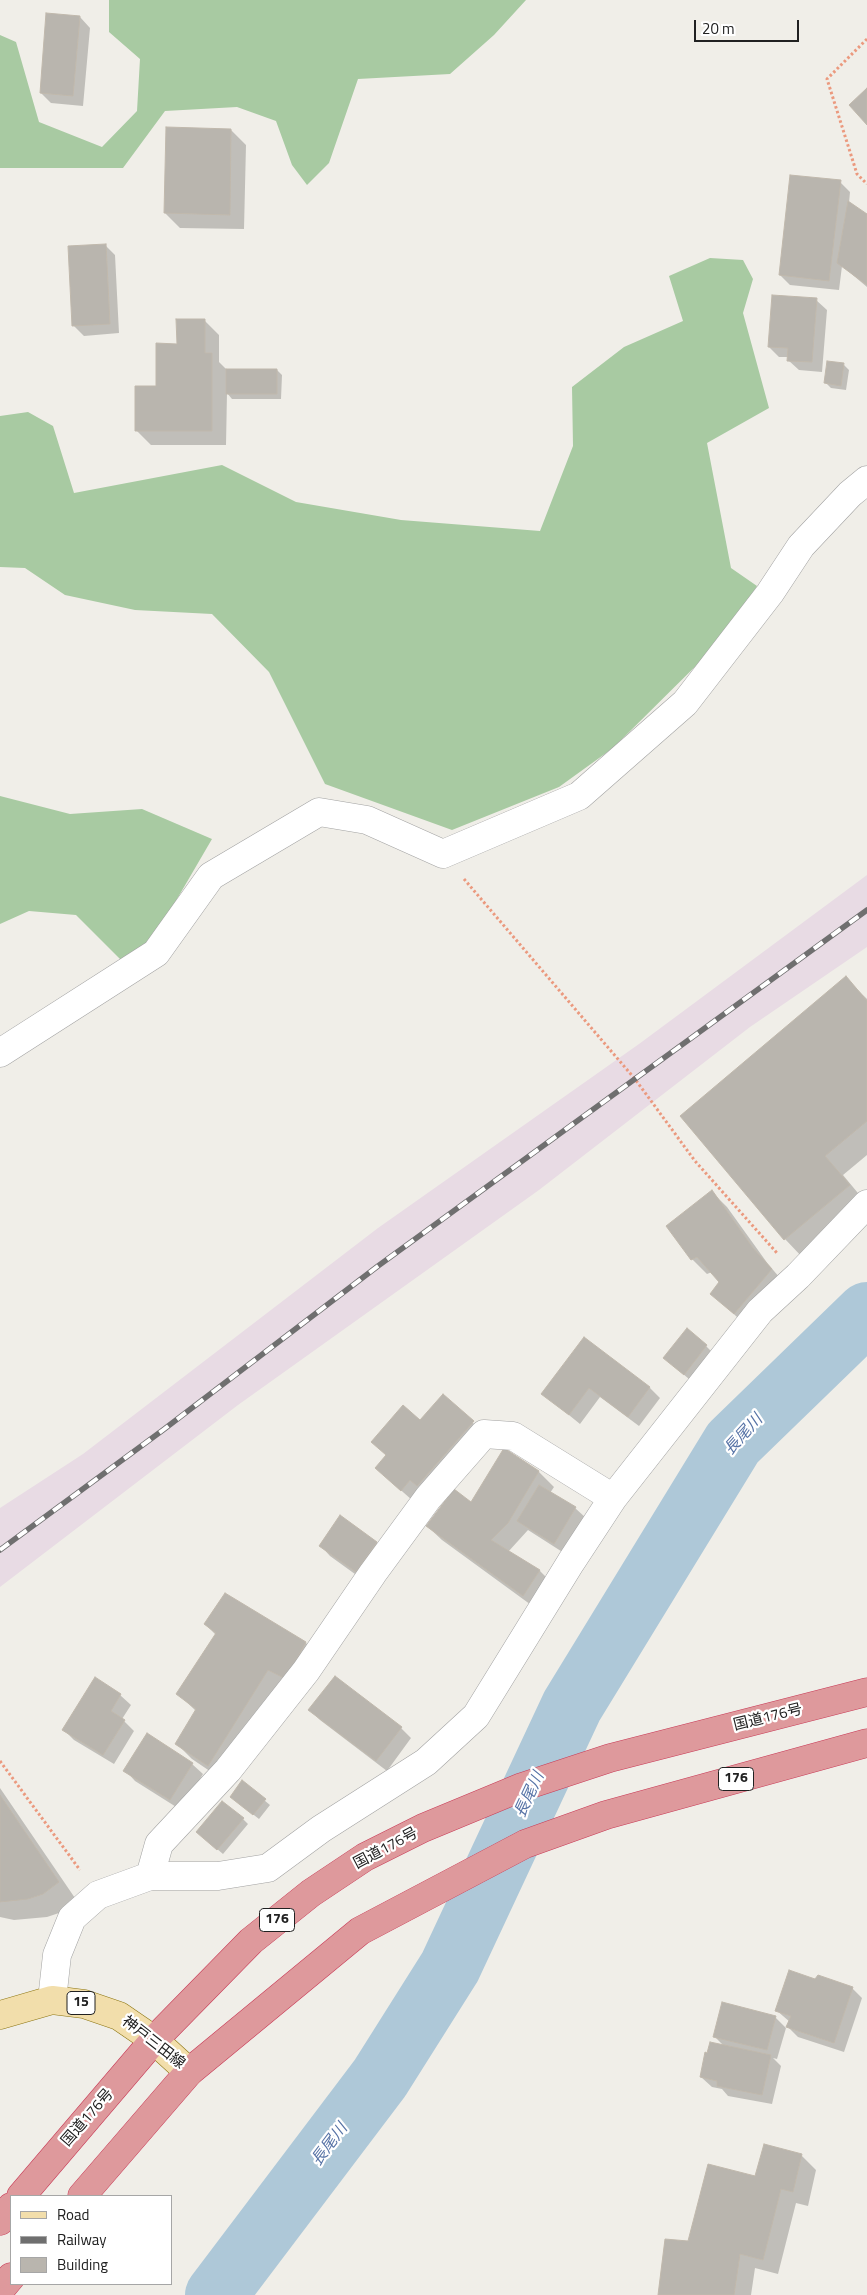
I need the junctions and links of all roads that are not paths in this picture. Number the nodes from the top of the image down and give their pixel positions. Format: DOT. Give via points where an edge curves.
graph roads {
  1 [pos="867,480"];
  2 [pos="0,1053"];
  3 [pos="867,1204"];
  4 [pos="613,1498"];
  5 [pos="867,1692"];
  6 [pos="867,1743"];
  7 [pos="150,1876"];
  8 [pos="52,2000"];
  9 [pos="0,2015"];
  10 [pos="154,2040"];
  11 [pos="189,2072"];
  12 [pos="22,2195"];
  13 [pos="83,2195"];
  14 [pos="10,2208"];
  15 [pos="0,2220"];
  16 [pos="10,2278"];
  17 [pos="0,2290"];
  1 -- 2 [label="street" via="801,546 770,593 685,704 579,796 443,854 366,820 318,812 211,876 156,953"];
  3 -- 4 [label="street" via="760,1312"];
  4 -- 7 [label="street" via="476,1716 426,1762 321,1829 268,1868 218,1876"];
  4 -- 7 [label="street" via="513,1436 484,1434 428,1498 300,1679 228,1770 160,1844"];
  5 -- 10 [label="highway, 国道176号 / 176" via="610,1758 522,1787 423,1828 366,1858 303,1899 251,1941"];
  6 -- 11 [label="highway, 176" via="606,1815 525,1844 360,1931"];
  7 -- 8 [label="street" via="98,1895 72,1918 57,1955"];
  8 -- 9 [label="main road, 神戸三田線 / 15"];
  8 -- 10 [label="main road, 神戸三田線 / 15" via="84,2004 119,2016"];
  10 -- 11 [label="main road, 神戸三田線 / 15"];
  10 -- 12 [label="highway, 国道176号 / 176"];
  11 -- 13 [label="highway, 176"];
  14 -- 15 [label="highway"];
  16 -- 17 [label="highway"];
}
